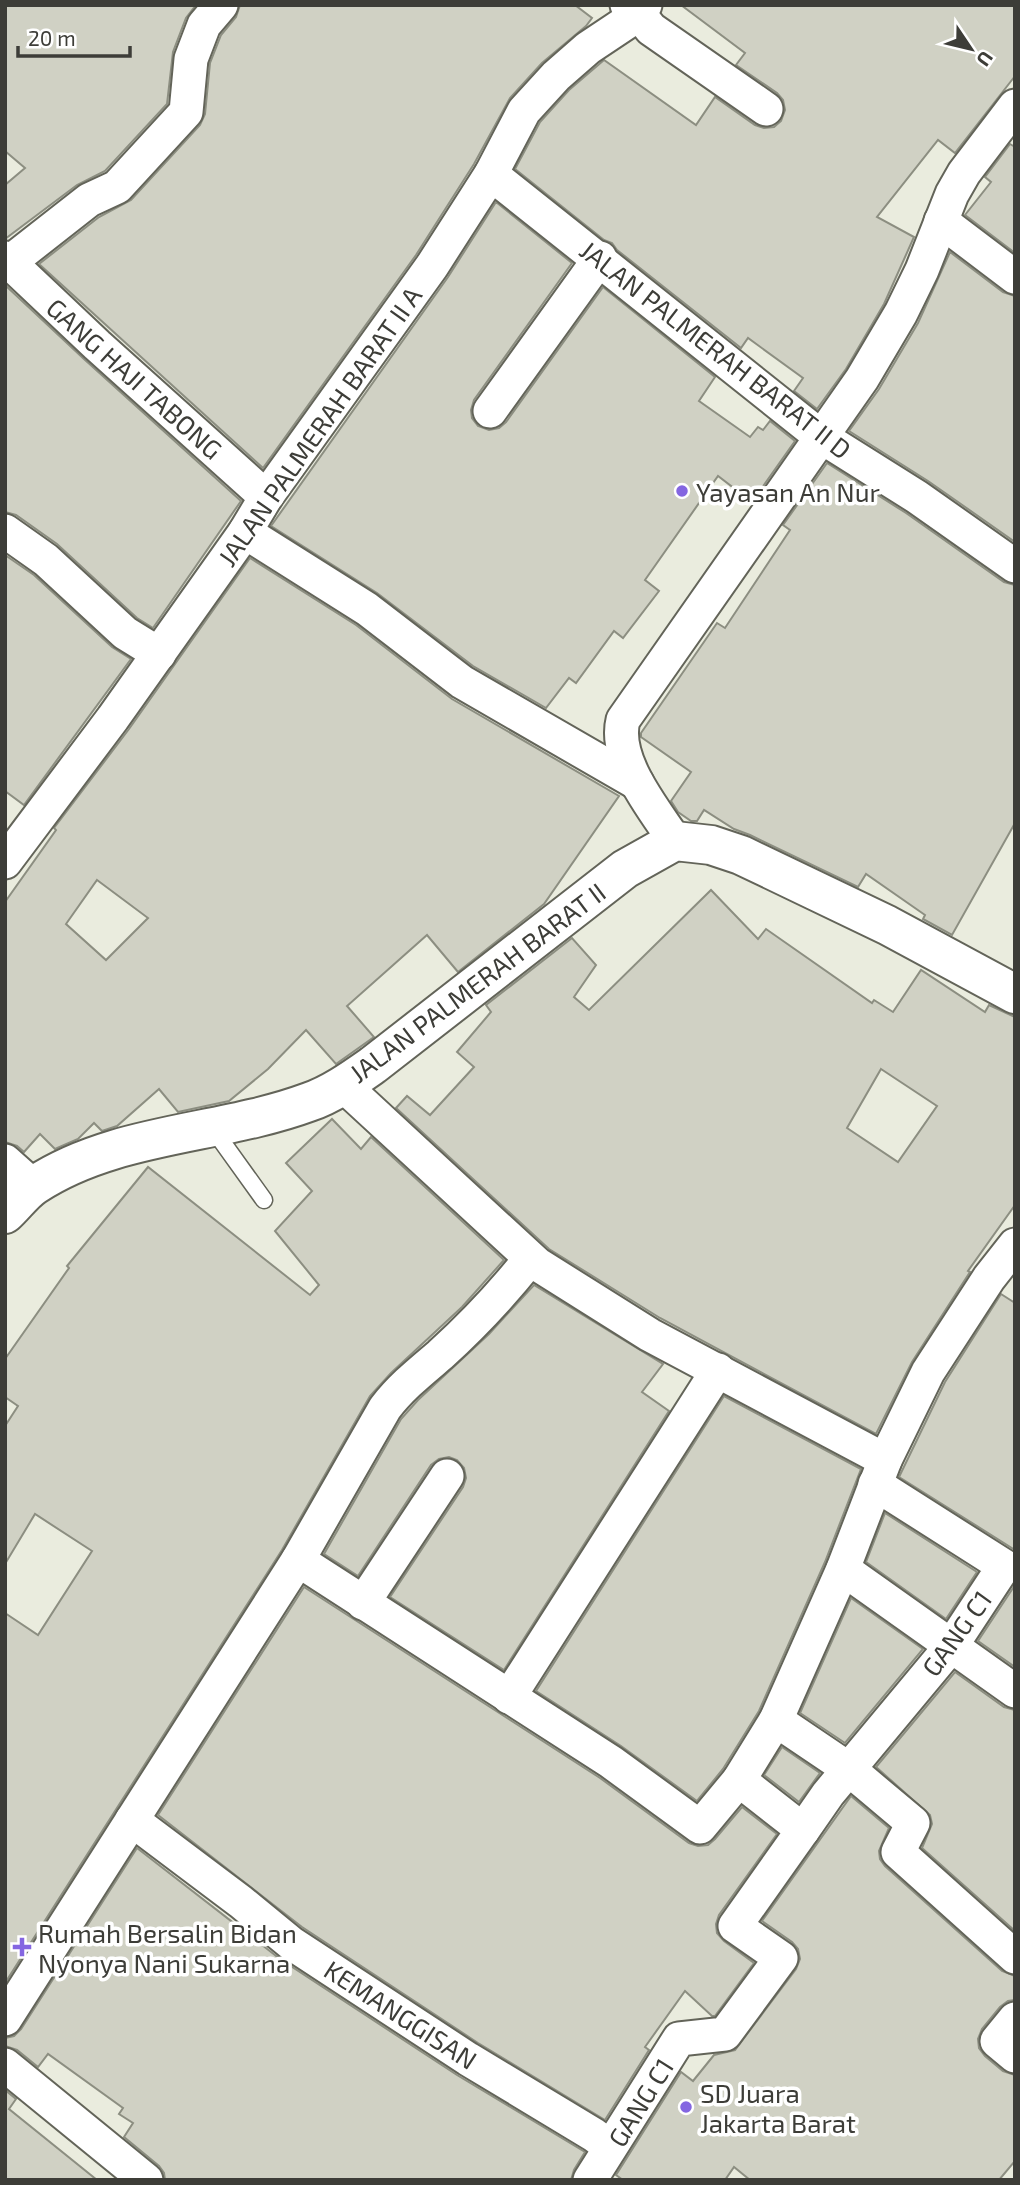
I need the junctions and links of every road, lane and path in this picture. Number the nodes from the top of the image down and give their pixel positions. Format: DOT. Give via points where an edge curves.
graph roads {
  1 [pos="221,5"];
  2 [pos="637,8"];
  3 [pos="1015,106"];
  4 [pos="766,109"];
  5 [pos="491,174"];
  6 [pos="941,221"];
  7 [pos="600,258"];
  8 [pos="8,260"];
  9 [pos="1015,277"];
  10 [pos="490,411"];
  11 [pos="820,436"];
  12 [pos="266,497"];
  13 [pos="5,531"];
  14 [pos="245,532"];
  15 [pos="1015,566"];
  16 [pos="159,654"];
  17 [pos="637,783"];
  18 [pos="675,841"];
  19 [pos="5,862"];
  20 [pos="1015,994"];
  21 [pos="343,1085"];
  22 [pos="213,1129"];
  23 [pos="19,1174"];
  24 [pos="264,1200"];
  25 [pos="5,1214"];
  26 [pos="1015,1245"];
  27 [pos="530,1259"];
  28 [pos="718,1370"];
  29 [pos="880,1472"];
  30 [pos="447,1476"];
  31 [pos="298,1560"];
  32 [pos="843,1569"];
  33 [pos="363,1603"];
  34 [pos="952,1645"];
  35 [pos="1015,1691"];
  36 [pos="509,1697"];
  37 [pos="776,1720"];
  38 [pos="850,1770"];
  39 [pos="739,1780"];
  40 [pos="132,1820"];
  41 [pos="803,1830"];
  42 [pos="1015,1957"];
  43 [pos="5,2019"];
  44 [pos="1015,2019"];
  45 [pos="1015,2056"];
  46 [pos="5,2065"];
  47 [pos="610,2147"];
  48 [pos="146,2180"];
  49 [pos="590,2180"];
  1 -- 8 [label="street" via="204,24 191,59 186,112 117,187 89,200"];
  2 -- 4 [label="street" via="651,29"];
  2 -- 5 [label="street, JALAN PALMERAH BARAT II A" via="556,76 524,111"];
  3 -- 6 [label="street" via="964,173"];
  5 -- 7 [label="street, JALAN PALMERAH BARAT II D"];
  5 -- 12 [label="street, JALAN PALMERAH BARAT II A" via="432,266"];
  6 -- 9 [label="street"];
  6 -- 11 [label="street" via="901,313 862,379"];
  7 -- 10 [label="street"];
  7 -- 11 [label="street, JALAN PALMERAH BARAT II D"];
  8 -- 12 [label="street, GANG HAJI TABONG"];
  11 -- 15 [label="street, JALAN PALMERAH BARAT II D"];
  11 -- 17 [label="street" via="623,720 620,733"];
  12 -- 14 [label="street, JALAN PALMERAH BARAT II A"];
  13 -- 16 [label="street" via="46,560 125,633"];
  14 -- 16 [label="street, JALAN PALMERAH BARAT II A"];
  14 -- 17 [label="street" via="367,610 462,682"];
  16 -- 19 [label="street, JALAN PALMERAH BARAT II A"];
  17 -- 18 [label="street"];
  18 -- 20 [label="street" via="711,845 752,860"];
  18 -- 21 [label="street, JALAN PALMERAH BARAT II" via="625,869"];
  21 -- 22 [label="street, JALAN PALMERAH BARAT II" via="310,1102"];
  21 -- 27 [label="street"];
  22 -- 23 [label="street, JALAN PALMERAH BARAT II"];
  22 -- 24 [label="lane"];
  23 -- 25 [label="street, JALAN PALMERAH BARAT II"];
  26 -- 29 [label="street" via="928,1372"];
  27 -- 28 [label="street" via="650,1335"];
  27 -- 31 [label="street" via="502,1294 397,1393"];
  28 -- 29 [label="street"];
  28 -- 36 [label="street"];
  29 -- 32 [label="street"];
  29 -- 34 [label="street, GANG C1" via="1004,1566"];
  30 -- 33 [label="street"];
  31 -- 33 [label="street"];
  31 -- 40 [label="street"];
  32 -- 34 [label="street"];
  32 -- 37 [label="street"];
  33 -- 36 [label="street"];
  34 -- 35 [label="street"];
  34 -- 38 [label="street, GANG C1"];
  36 -- 39 [label="street" via="611,1762 700,1827"];
  37 -- 38 [label="street"];
  37 -- 39 [label="street"];
  38 -- 41 [label="street, GANG C1"];
  38 -- 42 [label="street" via="914,1823 898,1852"];
  39 -- 41 [label="street"];
  40 -- 43 [label="street"];
  40 -- 47 [label="street, KEMANGGISAN" via="290,1943"];
  41 -- 47 [label="street, GANG C1" via="735,1926 791,1964 725,2034 679,2039"];
  44 -- 45 [label="street" via="998,2041"];
  46 -- 48 [label="street"];
  47 -- 49 [label="street, GANG C1"];
}
